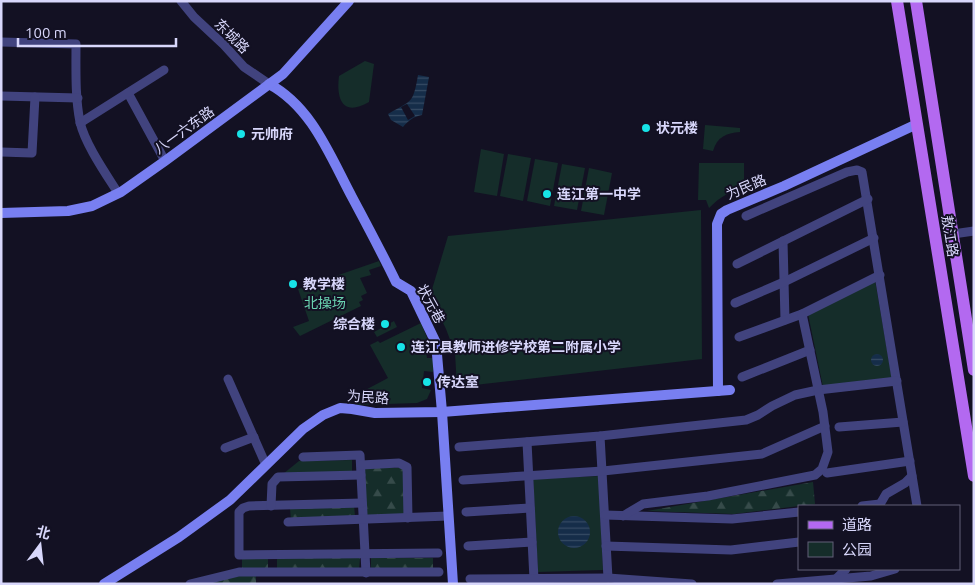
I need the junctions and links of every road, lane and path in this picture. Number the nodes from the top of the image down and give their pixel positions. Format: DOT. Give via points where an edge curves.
graph roads {
  1 [pos="181,1"];
  2 [pos="349,1"];
  3 [pos="897,1"];
  4 [pos="916,1"];
  5 [pos="1,42"];
  6 [pos="164,70"];
  7 [pos="283,74"];
  8 [pos="269,84"];
  9 [pos="128,93"];
  10 [pos="286,95"];
  11 [pos="1,96"];
  12 [pos="35,97"];
  13 [pos="78,98"];
  14 [pos="80,123"];
  15 [pos="917,124"];
  16 [pos="1,152"];
  17 [pos="165,161"];
  18 [pos="118,193"];
  19 [pos="868,199"];
  20 [pos="1,213"];
  21 [pos="746,216"];
  22 [pos="974,231"];
  23 [pos="953,234"];
  24 [pos="874,238"];
  25 [pos="783,241"];
  26 [pos="737,264"];
  27 [pos="880,275"];
  28 [pos="784,282"];
  29 [pos="735,303"];
  30 [pos="802,314"];
  31 [pos="784,320"];
  32 [pos="739,337"];
  33 [pos="810,350"];
  34 [pos="974,370"];
  35 [pos="742,377"];
  36 [pos="228,378"];
  37 [pos="897,381"];
  38 [pos="730,390"];
  39 [pos="818,390"];
  40 [pos="718,391"];
  41 [pos="442,412"];
  42 [pos="903,422"];
  43 [pos="825,426"];
  44 [pos="839,427"];
  45 [pos="600,436"];
  46 [pos="254,437"];
  47 [pos="527,442"];
  48 [pos="459,447"];
  49 [pos="225,448"];
  50 [pos="303,456"];
  51 [pos="910,461"];
  52 [pos="266,465"];
  53 [pos="361,465"];
  54 [pos="603,471"];
  55 [pos="827,473"];
  56 [pos="361,475"];
  57 [pos="529,475"];
  58 [pos="912,476"];
  59 [pos="974,476"];
  60 [pos="463,480"];
  61 [pos="362,503"];
  62 [pos="879,505"];
  63 [pos="917,505"];
  64 [pos="271,506"];
  65 [pos="530,508"];
  66 [pos="466,512"];
  67 [pos="798,512"];
  68 [pos="605,515"];
  69 [pos="448,516"];
  70 [pos="624,516"];
  71 [pos="408,518"];
  72 [pos="363,519"];
  73 [pos="288,522"];
  74 [pos="532,542"];
  75 [pos="798,542"];
  76 [pos="468,546"];
  77 [pos="606,546"];
  78 [pos="438,553"];
  79 [pos="272,555"];
  80 [pos="365,555"];
  81 [pos="845,570"];
  82 [pos="892,570"];
  83 [pos="272,572"];
  84 [pos="438,572"];
  85 [pos="366,573"];
  86 [pos="608,578"];
  87 [pos="837,578"];
  88 [pos="470,579"];
  89 [pos="534,579"];
  90 [pos="580,581"];
  91 [pos="104,584"];
  92 [pos="190,584"];
  93 [pos="453,584"];
  94 [pos="692,584"];
  95 [pos="777,584"];
  1 -- 8 [label="street, 东城路" via="244,67"];
  2 -- 7 [label="street, 八一六东路"];
  3 -- 15 [label="main road, 敖江路"];
  4 -- 23 [label="main road, 敖江路"];
  5 -- 13 [label="street" via="76,44"];
  6 -- 9 [label="street"];
  7 -- 8 [label="street, 八一六东路"];
  7 -- 10 [label="street"];
  8 -- 10 [label="street, 状元巷"];
  8 -- 17 [label="street, 八一六东路"];
  9 -- 14 [label="street"];
  9 -- 17 [label="street"];
  10 -- 41 [label="street, 状元巷" via="316,130 396,282 411,291 421,310 436,343"];
  11 -- 12 [label="street"];
  12 -- 13 [label="street"];
  12 -- 16 [label="street" via="32,153"];
  13 -- 14 [label="street"];
  14 -- 18 [label="street" via="97,160"];
  15 -- 40 [label="street, 为民路" via="727,210 719,217"];
  15 -- 59 [label="main road, 敖江路"];
  17 -- 18 [label="street, 八一六东路"];
  18 -- 20 [label="street, 八一六东路" via="92,206 68,211"];
  19 -- 21 [label="street" via="862,172 857,170"];
  19 -- 24 [label="street"];
  19 -- 25 [label="street"];
  22 -- 23 [label="street"];
  23 -- 34 [label="main road, 敖江路"];
  24 -- 27 [label="street"];
  24 -- 28 [label="street"];
  25 -- 26 [label="street"];
  25 -- 28 [label="street"];
  27 -- 30 [label="street"];
  27 -- 37 [label="street"];
  28 -- 29 [label="street"];
  28 -- 31 [label="street"];
  30 -- 31 [label="street"];
  30 -- 33 [label="street"];
  31 -- 32 [label="street"];
  33 -- 35 [label="street"];
  33 -- 39 [label="street"];
  36 -- 46 [label="street"];
  37 -- 39 [label="street"];
  37 -- 42 [label="street"];
  38 -- 40 [label="street, 为民路"];
  39 -- 43 [label="street"];
  39 -- 45 [label="street" via="795,395 746,420"];
  40 -- 41 [label="street, 为民路"];
  41 -- 52 [label="street, 为民路" via="334,410 304,429"];
  41 -- 69 [label="street, 状元巷"];
  42 -- 44 [label="street"];
  42 -- 51 [label="street"];
  43 -- 54 [label="street" via="762,454"];
  43 -- 70 [label="street" via="828,452 822,469 815,475 708,496 643,504"];
  45 -- 47 [label="street"];
  45 -- 54 [label="street"];
  46 -- 49 [label="street"];
  46 -- 52 [label="street"];
  47 -- 48 [label="street"];
  47 -- 57 [label="street"];
  50 -- 53 [label="street" via="360,455"];
  51 -- 55 [label="street"];
  51 -- 58 [label="street"];
  52 -- 91 [label="street, 为民路" via="236,496"];
  53 -- 56 [label="street"];
  53 -- 71 [label="street" via="398,463 407,467"];
  54 -- 57 [label="street"];
  54 -- 68 [label="street"];
  56 -- 61 [label="street"];
  56 -- 64 [label="street" via="278,478 272,484"];
  57 -- 60 [label="street"];
  57 -- 65 [label="street"];
  58 -- 62 [label="street" via="886,494"];
  58 -- 63 [label="street"];
  61 -- 64 [label="street"];
  61 -- 72 [label="street"];
  64 -- 79 [label="street" via="249,506 239,512 239,555"];
  65 -- 66 [label="street"];
  65 -- 74 [label="street"];
  67 -- 70 [label="street" via="732,519"];
  68 -- 70 [label="street"];
  68 -- 77 [label="street"];
  69 -- 71 [label="street"];
  69 -- 93 [label="street, 状元巷"];
  71 -- 72 [label="street"];
  72 -- 73 [label="street"];
  72 -- 80 [label="street"];
  74 -- 76 [label="street"];
  74 -- 89 [label="street"];
  75 -- 77 [label="street" via="731,550"];
  77 -- 86 [label="street"];
  78 -- 80 [label="street"];
  79 -- 80 [label="street"];
  79 -- 83 [label="street"];
  80 -- 85 [label="street"];
  81 -- 87 [label="street"];
  82 -- 87 [label="street" via="871,576"];
  83 -- 85 [label="street"];
  83 -- 92 [label="street" via="239,572"];
  84 -- 85 [label="street"];
  86 -- 90 [label="street"];
  86 -- 94 [label="street"];
  87 -- 95 [label="street"];
  88 -- 89 [label="street"];
  89 -- 90 [label="street"];
}
